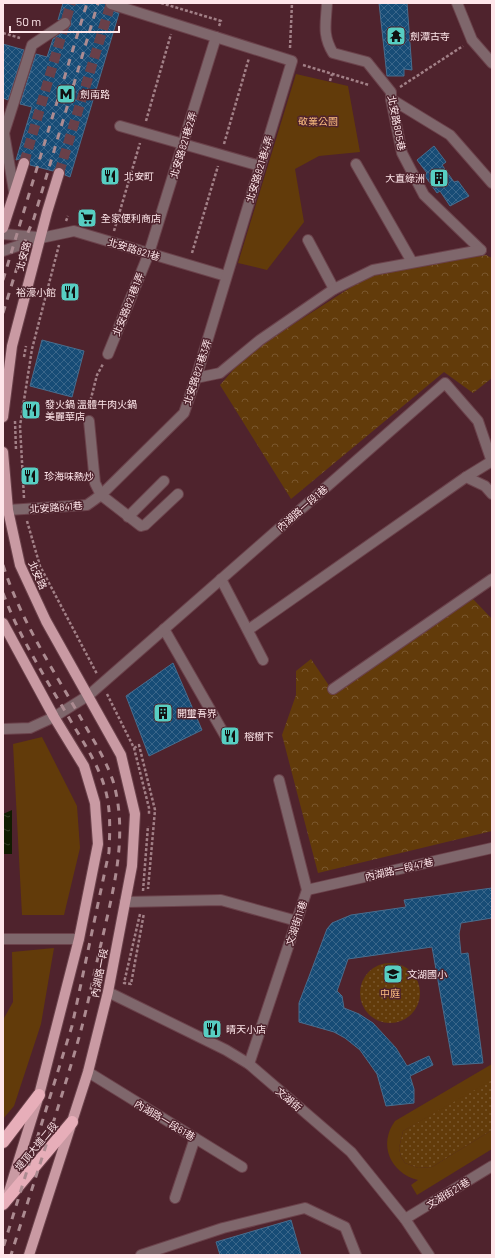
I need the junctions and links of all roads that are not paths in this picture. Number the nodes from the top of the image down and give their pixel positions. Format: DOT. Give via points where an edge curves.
graph roads {
  1 [pos="327,3"];
  2 [pos="457,3"];
  3 [pos="110,4"];
  4 [pos="65,23"];
  5 [pos="216,37"];
  6 [pos="492,63"];
  7 [pos="391,95"];
  8 [pos="120,126"];
  9 [pos="183,144"];
  10 [pos="24,163"];
  11 [pos="356,164"];
  12 [pos="260,166"];
  13 [pos="59,174"];
  14 [pos="492,183"];
  15 [pos="14,191"];
  16 [pos="3,228"];
  17 [pos="3,234"];
  18 [pos="41,238"];
  19 [pos="308,240"];
  20 [pos="3,251"];
  21 [pos="149,253"];
  22 [pos="412,262"];
  23 [pos="226,276"];
  24 [pos="334,289"];
  25 [pos="108,354"];
  26 [pos="196,378"];
  27 [pos="3,417"];
  28 [pos="89,421"];
  29 [pos="3,452"];
  30 [pos="143,452"];
  31 [pos="492,462"];
  32 [pos="466,477"];
  33 [pos="164,481"];
  34 [pos="178,494"];
  35 [pos="492,494"];
  36 [pos="100,496"];
  37 [pos="8,510"];
  38 [pos="128,516"];
  39 [pos="492,579"];
  40 [pos="221,580"];
  41 [pos="3,623"];
  42 [pos="164,629"];
  43 [pos="248,630"];
  44 [pos="263,660"];
  45 [pos="333,689"];
  46 [pos="89,695"];
  47 [pos="54,717"];
  48 [pos="3,730"];
  49 [pos="227,739"];
  50 [pos="279,780"];
  51 [pos="492,848"];
  52 [pos="307,890"];
  53 [pos="125,902"];
  54 [pos="296,921"];
  55 [pos="3,938"];
  56 [pos="79,939"];
  57 [pos="108,992"];
  58 [pos="249,1064"];
  59 [pos="88,1072"];
  60 [pos="39,1095"];
  61 [pos="72,1122"];
  62 [pos="195,1138"];
  63 [pos="3,1142"];
  64 [pos="242,1167"];
  65 [pos="491,1168"];
  66 [pos="175,1198"];
  67 [pos="4,1205"];
  68 [pos="405,1219"];
  69 [pos="426,1254"];
  70 [pos="29,1255"];
  71 [pos="141,1255"];
  72 [pos="356,1255"];
  1 -- 7 [label="street, 北安路805巷" via="326,42 333,53 367,62"];
  2 -- 6 [label="street" via="472,40"];
  3 -- 5 [label="street"];
  4 -- 15 [label="street" via="32,45 4,132"];
  5 -- 9 [label="street, 北安路821巷2弄"];
  5 -- 12 [label="street, 北安路821巷4弄" via="289,60"];
  7 -- 14 [label="street" via="450,136"];
  7 -- 22 [label="street, 北安路805巷" via="402,153 424,195 481,250"];
  8 -- 9 [label="street"];
  9 -- 12 [label="street"];
  9 -- 21 [label="street, 北安路821巷2弄"];
  10 -- 15 [label="main road"];
  11 -- 22 [label="street"];
  12 -- 23 [label="street, 北安路821巷4弄"];
  13 -- 18 [label="main road, 北安路"];
  15 -- 16 [label="main road"];
  17 -- 18 [label="street"];
  18 -- 20 [label="street"];
  18 -- 21 [label="street, 北安路821巷" via="74,231"];
  18 -- 27 [label="main road, 北安路" via="12,346"];
  19 -- 24 [label="street"];
  21 -- 23 [label="street, 北安路821巷"];
  21 -- 25 [label="street, 北安路821巷1弄"];
  22 -- 24 [label="street" via="373,270"];
  23 -- 26 [label="street, 北安路821巷3弄"];
  24 -- 26 [label="street" via="260,340 220,373"];
  26 -- 30 [label="street, 北安路821巷3弄" via="184,413"];
  28 -- 36 [label="street" via="94,483"];
  29 -- 37 [label="main road, 北安路"];
  30 -- 36 [label="street, 北安路841巷"];
  31 -- 32 [label="street"];
  31 -- 40 [label="street, 內湖路一段1巷" via="478,421 445,383"];
  32 -- 35 [label="street" via="485,486"];
  32 -- 43 [label="street"];
  33 -- 38 [label="street"];
  34 -- 38 [label="street" via="143,526"];
  36 -- 37 [label="street, 北安路841巷" via="87,504"];
  36 -- 38 [label="street"];
  37 -- 46 [label="main road, 北安路" via="20,565 46,621"];
  39 -- 45 [label="street"];
  40 -- 42 [label="street, 內湖路一段1巷"];
  40 -- 43 [label="street"];
  41 -- 47 [label="main road"];
  42 -- 46 [label="street, 內湖路一段1巷"];
  42 -- 49 [label="street"];
  43 -- 44 [label="street"];
  46 -- 47 [label="street, 內湖路一段1巷"];
  46 -- 53 [label="main road, 內湖路一段" via="120,755 135,814 132,866"];
  47 -- 48 [label="street, 內湖路一段1巷" via="30,728"];
  47 -- 56 [label="main road" via="84,766 95,803 98,844"];
  50 -- 52 [label="street, 文湖街11巷"];
  51 -- 52 [label="street, 內湖路一段47巷"];
  52 -- 54 [label="street, 文湖街11巷"];
  53 -- 54 [label="street" via="221,900"];
  53 -- 57 [label="main road, 內湖路一段"];
  54 -- 58 [label="street, 文湖街11巷"];
  55 -- 56 [label="street"];
  56 -- 60 [label="main road"];
  57 -- 58 [label="street, 文湖街" via="226,1050"];
  57 -- 59 [label="main road, 內湖路一段"];
  58 -- 68 [label="street, 文湖街" via="351,1152"];
  59 -- 61 [label="main road, 內湖路一段"];
  59 -- 62 [label="street, 內湖路一段61巷"];
  60 -- 63 [label="highway"];
  60 -- 67 [label="main road"];
  61 -- 67 [label="highway, 堤頂大道二段"];
  61 -- 70 [label="main road, 內湖路一段"];
  62 -- 64 [label="street, 內湖路一段61巷"];
  62 -- 66 [label="street"];
  65 -- 68 [label="street, 文湖街21巷"];
  68 -- 69 [label="street, 文湖街"];
  71 -- 72 [label="street" via="223,1228 305,1208 345,1227"];
}
